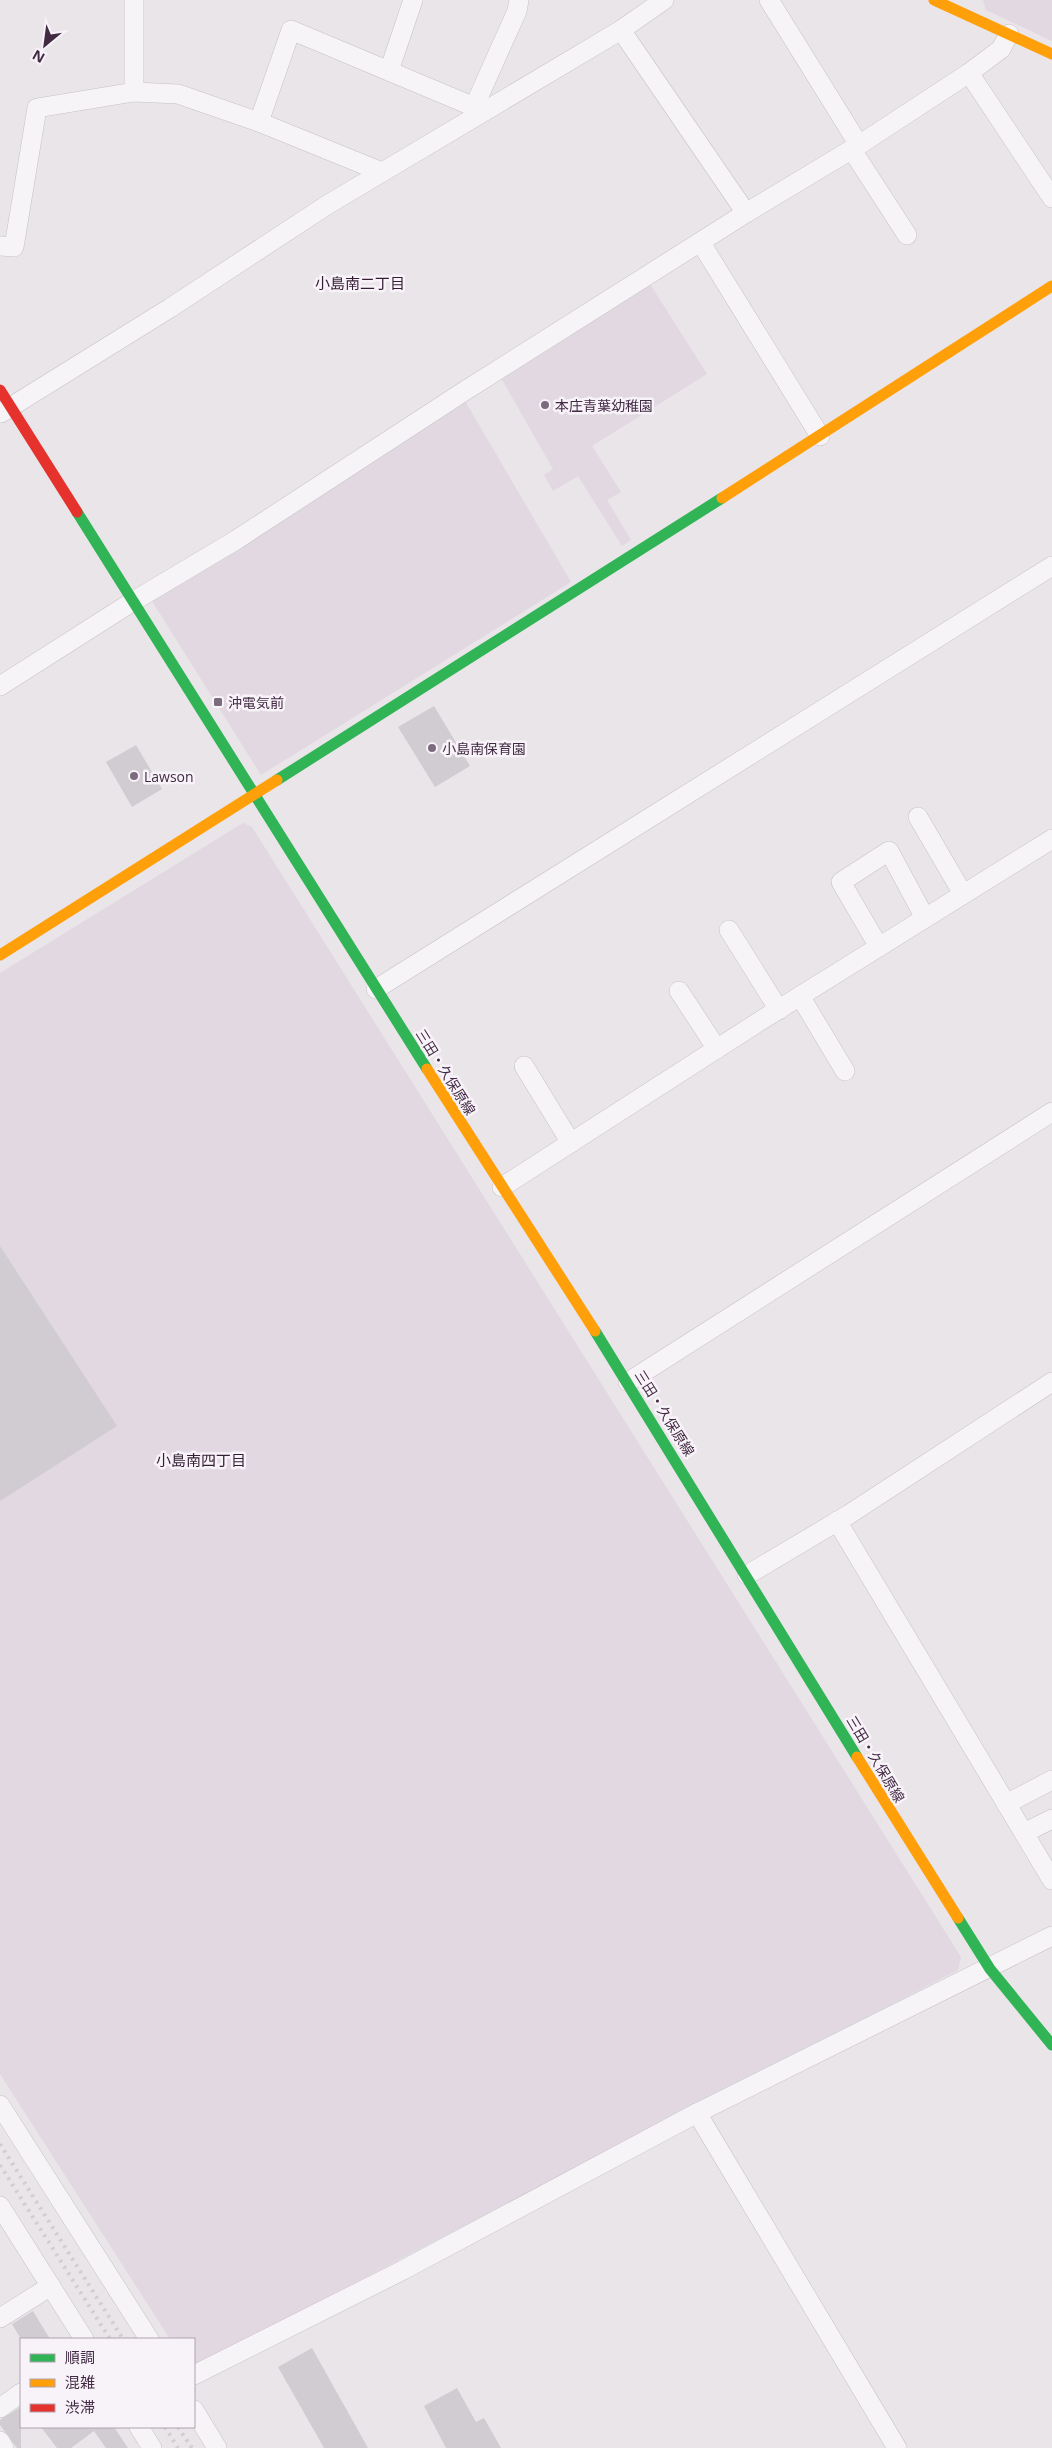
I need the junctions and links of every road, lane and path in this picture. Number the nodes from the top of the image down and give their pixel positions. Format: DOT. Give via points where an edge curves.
graph roads {
  1 [pos="134,0"];
  2 [pos="413,0"];
  3 [pos="519,0"];
  4 [pos="664,0"];
  5 [pos="769,0"];
  6 [pos="934,0"];
  7 [pos="966,7"];
  8 [pos="621,30"];
  9 [pos="1009,34"];
  10 [pos="1052,54"];
  11 [pos="389,71"];
  12 [pos="969,73"];
  13 [pos="134,92"];
  14 [pos="479,109"];
  15 [pos="259,122"];
  16 [pos="855,147"];
  17 [pos="382,172"];
  18 [pos="1052,198"];
  19 [pos="746,213"];
  20 [pos="907,236"];
  21 [pos="700,243"];
  22 [pos="0,246"];
  23 [pos="1052,286"];
  24 [pos="0,390"];
  25 [pos="5,410"];
  26 [pos="820,436"];
  27 [pos="1052,566"];
  28 [pos="132,602"];
  29 [pos="0,686"];
  30 [pos="254,795"];
  31 [pos="918,818"];
  32 [pos="1052,839"];
  33 [pos="963,894"];
  34 [pos="925,918"];
  35 [pos="729,930"];
  36 [pos="879,947"];
  37 [pos="0,955"];
  38 [pos="376,989"];
  39 [pos="679,991"];
  40 [pos="800,996"];
  41 [pos="779,1010"];
  42 [pos="716,1049"];
  43 [pos="524,1066"];
  44 [pos="846,1071"];
  45 [pos="1052,1112"];
  46 [pos="571,1143"];
  47 [pos="502,1187"];
  48 [pos="628,1382"];
  49 [pos="1052,1382"];
  50 [pos="837,1521"];
  51 [pos="747,1575"];
  52 [pos="1052,1780"];
  53 [pos="1006,1804"];
  54 [pos="1052,1818"];
  55 [pos="1024,1834"];
  56 [pos="1052,1880"];
  57 [pos="1052,1936"];
  58 [pos="990,1968"];
  59 [pos="1052,2045"];
  60 [pos="0,2105"];
  61 [pos="697,2113"];
  62 [pos="0,2206"];
  63 [pos="51,2286"];
  64 [pos="0,2318"];
  65 [pos="83,2338"];
  66 [pos="148,2338"];
  67 [pos="195,2374"];
  68 [pos="20,2395"];
  69 [pos="0,2408"];
  70 [pos="195,2412"];
  71 [pos="140,2428"];
  72 [pos="0,2441"];
  73 [pos="4,2448"];
  74 [pos="152,2448"];
  75 [pos="217,2448"];
  76 [pos="897,2448"];
  1 -- 13 [label="street"];
  2 -- 11 [label="street"];
  3 -- 14 [label="street" via="518,11"];
  4 -- 8 [label="street"];
  5 -- 16 [label="street"];
  6 -- 7 [label="street"];
  7 -- 9 [label="street"];
  8 -- 14 [label="street"];
  8 -- 19 [label="street"];
  9 -- 10 [label="street"];
  9 -- 12 [label="street" via="1000,49"];
  11 -- 14 [label="street"];
  11 -- 15 [label="street" via="291,30"];
  12 -- 16 [label="street"];
  12 -- 18 [label="street"];
  13 -- 15 [label="street" via="178,94"];
  13 -- 22 [label="street" via="37,108 14,247"];
  14 -- 17 [label="street"];
  15 -- 17 [label="street"];
  16 -- 19 [label="street"];
  16 -- 20 [label="street"];
  17 -- 25 [label="street"];
  19 -- 21 [label="street"];
  21 -- 26 [label="street"];
  21 -- 28 [label="street" via="236,540"];
  23 -- 26 [label="street"];
  24 -- 25 [label="street, 三田・久保原線"];
  25 -- 28 [label="street, 三田・久保原線"];
  26 -- 30 [label="street"];
  27 -- 38 [label="street"];
  28 -- 29 [label="street"];
  28 -- 30 [label="street, 三田・久保原線"];
  30 -- 37 [label="street"];
  30 -- 38 [label="street, 三田・久保原線"];
  31 -- 33 [label="street"];
  32 -- 33 [label="street"];
  33 -- 34 [label="street"];
  34 -- 36 [label="street"];
  34 -- 36 [label="street" via="889,851 841,882"];
  35 -- 41 [label="street"];
  36 -- 40 [label="street"];
  38 -- 47 [label="street, 三田・久保原線"];
  39 -- 42 [label="street"];
  40 -- 41 [label="street"];
  40 -- 44 [label="street"];
  41 -- 42 [label="street"];
  42 -- 46 [label="street"];
  43 -- 46 [label="street"];
  45 -- 48 [label="street"];
  46 -- 47 [label="street"];
  47 -- 48 [label="street, 三田・久保原線"];
  48 -- 51 [label="street, 三田・久保原線"];
  49 -- 50 [label="street"];
  50 -- 51 [label="street"];
  50 -- 53 [label="street"];
  51 -- 58 [label="street, 三田・久保原線"];
  52 -- 53 [label="street"];
  53 -- 55 [label="street"];
  54 -- 55 [label="street"];
  55 -- 56 [label="street"];
  57 -- 58 [label="street"];
  58 -- 59 [label="street, 三田・久保原線"];
  58 -- 61 [label="street"];
  60 -- 66 [label="street"];
  61 -- 67 [label="street" via="403,2270"];
  61 -- 76 [label="street"];
  62 -- 63 [label="street"];
  63 -- 64 [label="street"];
  63 -- 65 [label="street"];
  68 -- 69 [label="street"];
  70 -- 75 [label="street"];
  71 -- 74 [label="street"];
  72 -- 73 [label="street"];
}
